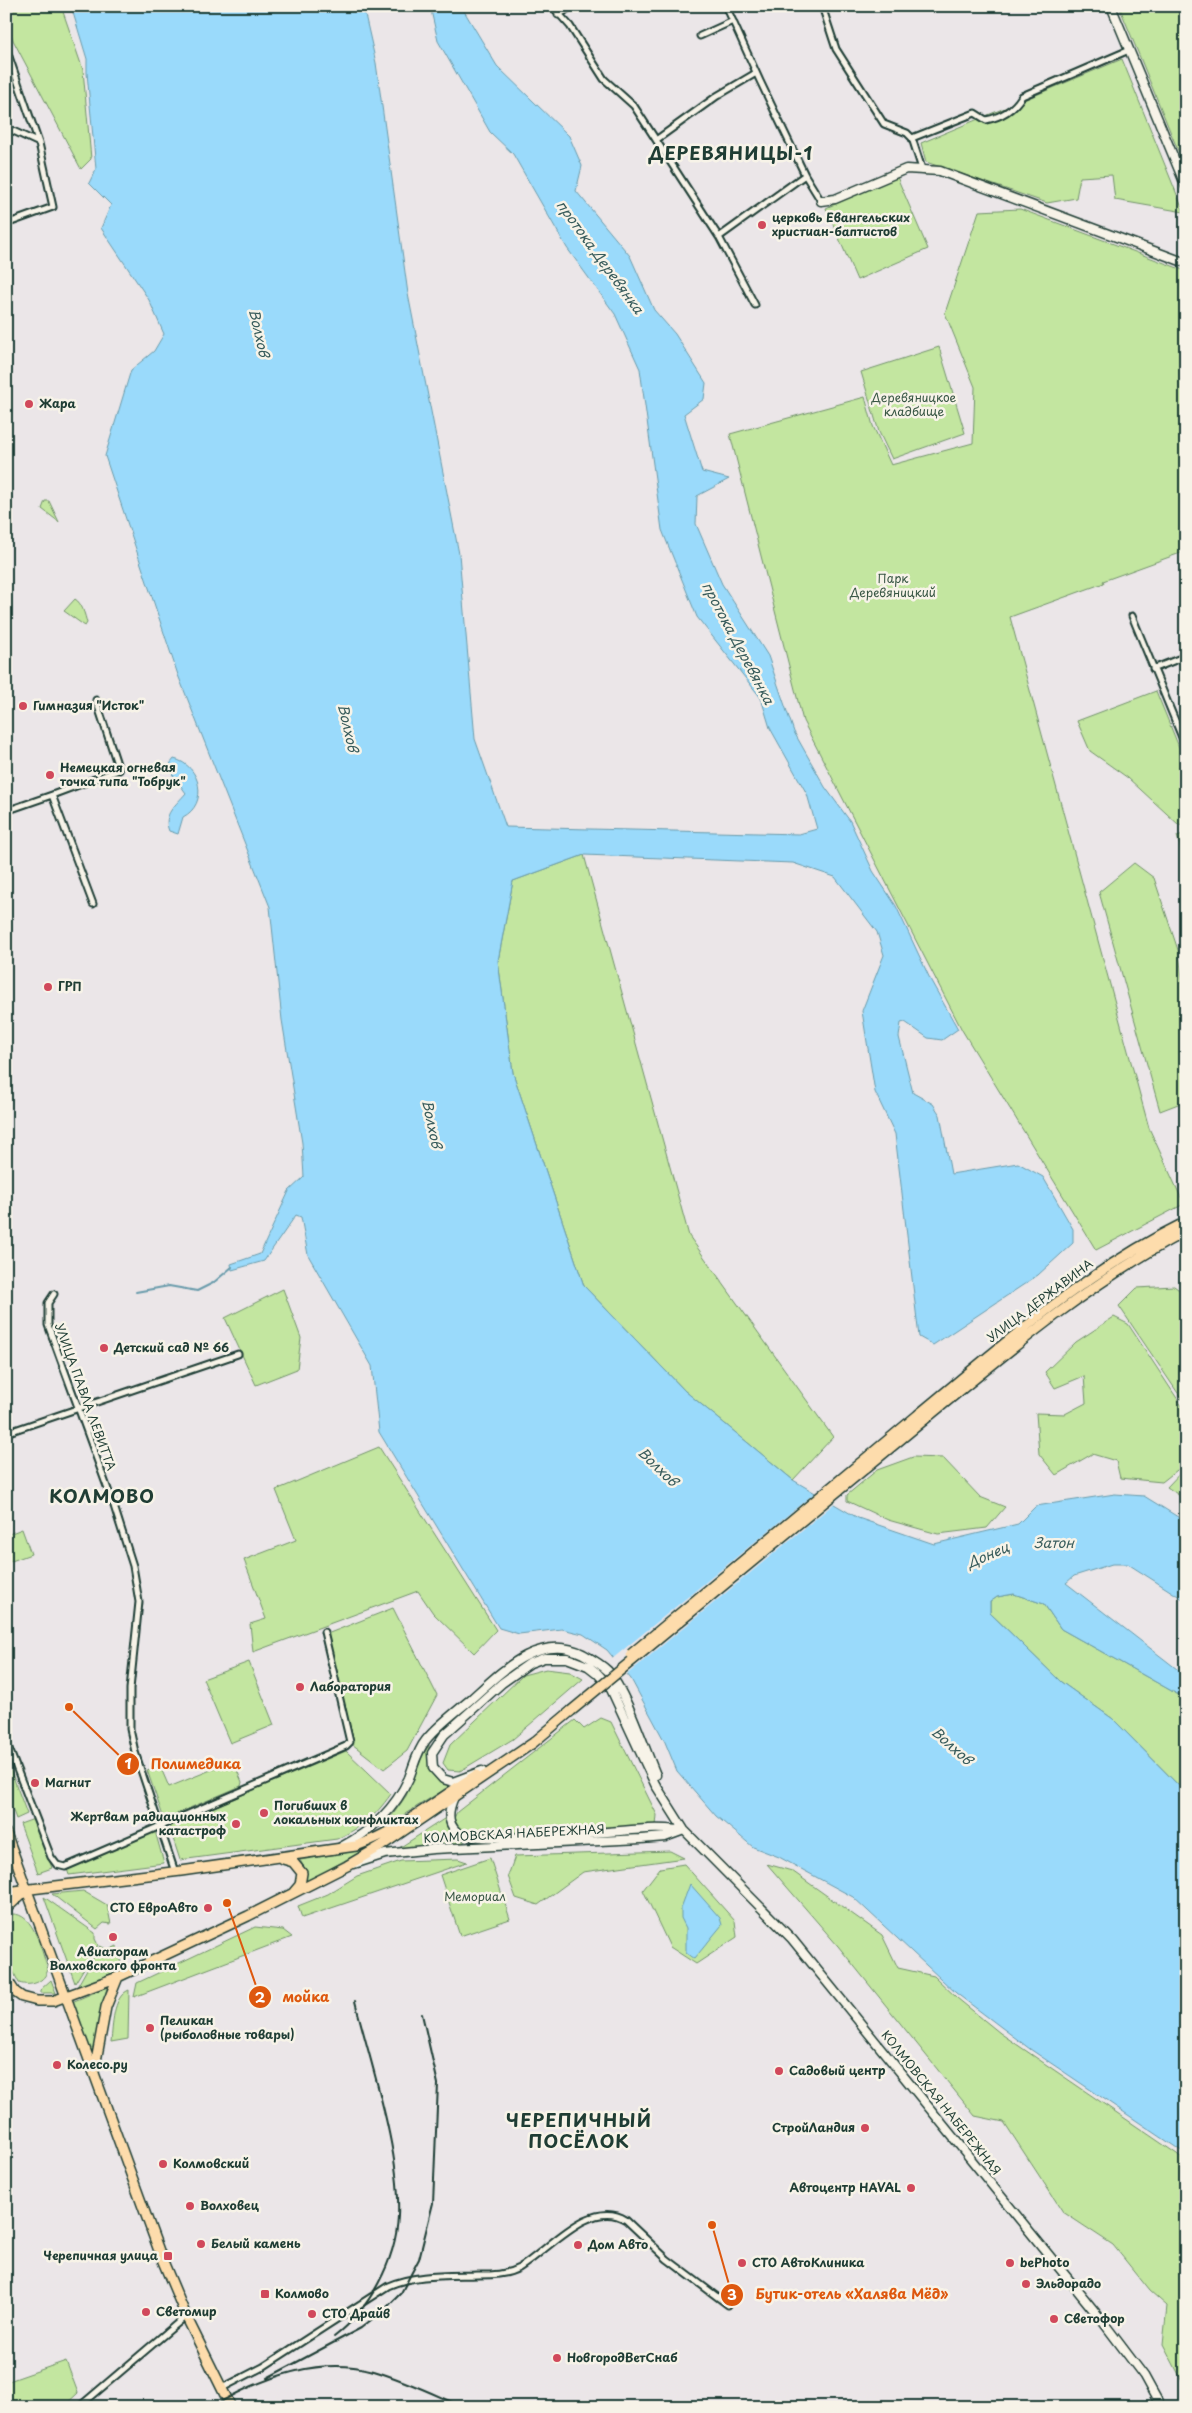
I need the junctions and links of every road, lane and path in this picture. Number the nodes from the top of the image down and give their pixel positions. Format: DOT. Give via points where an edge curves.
graph roads {
  1 [pos="552,6"];
  2 [pos="573,6"];
  3 [pos="726,6"];
  4 [pos="822,6"];
  5 [pos="1111,6"];
  6 [pos="558,15"];
  7 [pos="733,21"];
  8 [pos="700,36"];
  9 [pos="6,48"];
  10 [pos="1129,50"];
  11 [pos="756,73"];
  12 [pos="9,129"];
  13 [pos="912,138"];
  14 [pos="656,140"];
  15 [pos="39,143"];
  16 [pos="922,169"];
  17 [pos="805,175"];
  18 [pos="1186,187"];
  19 [pos="820,201"];
  20 [pos="6,224"];
  21 [pos="719,237"];
  22 [pos="1186,263"];
  23 [pos="755,305"];
  24 [pos="1132,616"];
  25 [pos="1186,656"];
  26 [pos="1153,669"];
  27 [pos="96,700"];
  28 [pos="1186,748"];
  29 [pos="52,795"];
  30 [pos="6,811"];
  31 [pos="93,904"];
  32 [pos="1186,1222"];
  33 [pos="1186,1231"];
  34 [pos="54,1294"];
  35 [pos="238,1354"];
  36 [pos="78,1409"];
  37 [pos="921,1417"];
  38 [pos="6,1433"];
  39 [pos="324,1632"];
  40 [pos="570,1709"];
  41 [pos="6,1741"];
  42 [pos="482,1771"];
  43 [pos="454,1797"];
  44 [pos="161,1827"];
  45 [pos="684,1830"];
  46 [pos="6,1833"];
  47 [pos="336,1849"];
  48 [pos="277,1858"];
  49 [pos="347,1866"];
  50 [pos="175,1872"];
  51 [pos="26,1890"];
  52 [pos="6,1892"];
  53 [pos="290,1896"];
  54 [pos="6,1910"];
  55 [pos="118,1977"];
  56 [pos="6,1978"];
  57 [pos="65,1998"];
  58 [pos="53,2001"];
  59 [pos="72,2017"];
  60 [pos="94,2073"];
  61 [pos="728,2305"];
  62 [pos="186,2316"];
  63 [pos="222,2388"];
  64 [pos="78,2407"];
  65 [pos="231,2407"];
  66 [pos="1161,2407"];
  1 -- 6 [label="street"];
  2 -- 6 [label="street"];
  3 -- 7 [label="street"];
  4 -- 13 [label="street" via="836,49 884,124"];
  5 -- 10 [label="main road"];
  6 -- 14 [label="street" via="570,26 604,79 634,106"];
  7 -- 8 [label="street"];
  7 -- 11 [label="street"];
  9 -- 15 [label="street"];
  10 -- 13 [label="street" via="1022,96 1016,106 992,118 986,120 975,113"];
  10 -- 18 [label="main road"];
  11 -- 14 [label="street" via="717,96"];
  11 -- 17 [label="street"];
  12 -- 15 [label="street"];
  13 -- 16 [label="street"];
  14 -- 21 [label="street"];
  15 -- 20 [label="street" via="53,207"];
  16 -- 19 [label="main road" via="906,169"];
  16 -- 22 [label="main road" via="940,171"];
  17 -- 19 [label="street"];
  17 -- 21 [label="street"];
  21 -- 23 [label="street"];
  24 -- 26 [label="street"];
  25 -- 26 [label="street"];
  26 -- 28 [label="street"];
  27 -- 29 [label="street" via="119,770"];
  29 -- 30 [label="street"];
  29 -- 31 [label="street"];
  32 -- 37 [label="main road, УЛИЦА ДЕРЖАВИНА" via="1118,1260 1066,1295 1017,1332"];
  33 -- 37 [label="main road, УЛИЦА ДЕРЖАВИНА" via="1140,1256 1060,1310"];
  34 -- 36 [label="street, УЛИЦА ПАВЛА ЛЕВИТТА" via="48,1303 48,1324"];
  35 -- 36 [label="street"];
  36 -- 38 [label="street"];
  36 -- 44 [label="street, УЛИЦА ПАВЛА ЛЕВИТТА" via="133,1566 139,1602 130,1690 130,1730"];
  37 -- 40 [label="main road, bridge"];
  39 -- 44 [label="street" via="350,1742 303,1766"];
  40 -- 42 [label="main road"];
  40 -- 43 [label="main road" via="533,1743"];
  41 -- 44 [label="street" via="51,1857 59,1867"];
  42 -- 45 [label="main road, КОЛМОВСКАЯ НАБЕРЕЖНАЯ" via="453,1782 443,1780 433,1768 432,1753 444,1735 518,1671 544,1658 568,1658 588,1666 610,1687 655,1784"];
  42 -- 47 [label="main road" via="372,1840"];
  43 -- 45 [label="main road, КОЛМОВСКАЯ НАБЕРЕЖНАЯ" via="450,1819 456,1832 462,1836 493,1838"];
  43 -- 49 [label="main road"];
  44 -- 50 [label="street, УЛИЦА ПАВЛА ЛЕВИТТА"];
  45 -- 47 [label="main road, КОЛМОВСКАЯ НАБЕРЕЖНАЯ" via="665,1796 614,1679 607,1670 578,1652 554,1647 517,1660 426,1740 397,1800 382,1819 359,1838"];
  45 -- 49 [label="main road, КОЛМОВСКАЯ НАБЕРЕЖНАЯ" via="665,1837 400,1852"];
  45 -- 66 [label="main road, КОЛМОВСКАЯ НАБЕРЕЖНАЯ" via="798,1946 1100,2318 1144,2376"];
  46 -- 51 [label="main road"];
  47 -- 48 [label="main road"];
  48 -- 50 [label="main road"];
  48 -- 53 [label="main road" via="293,1862 302,1873 300,1885"];
  49 -- 53 [label="main road"];
  50 -- 51 [label="main road"];
  51 -- 52 [label="main road"];
  51 -- 54 [label="main road"];
  51 -- 57 [label="main road"];
  53 -- 55 [label="main road"];
  55 -- 57 [label="main road"];
  55 -- 60 [label="main road" via="106,2007"];
  56 -- 58 [label="main road" via="22,1997"];
  57 -- 58 [label="main road"];
  57 -- 59 [label="main road"];
  58 -- 59 [label="main road"];
  59 -- 60 [label="main road"];
  60 -- 62 [label="main road"];
  61 -- 63 [label="street" via="667,2259 626,2220 602,2214 581,2222 518,2269 503,2274 399,2281 388,2286 269,2363"];
  62 -- 63 [label="main road"];
  62 -- 64 [label="street"];
  63 -- 65 [label="main road"];
}
